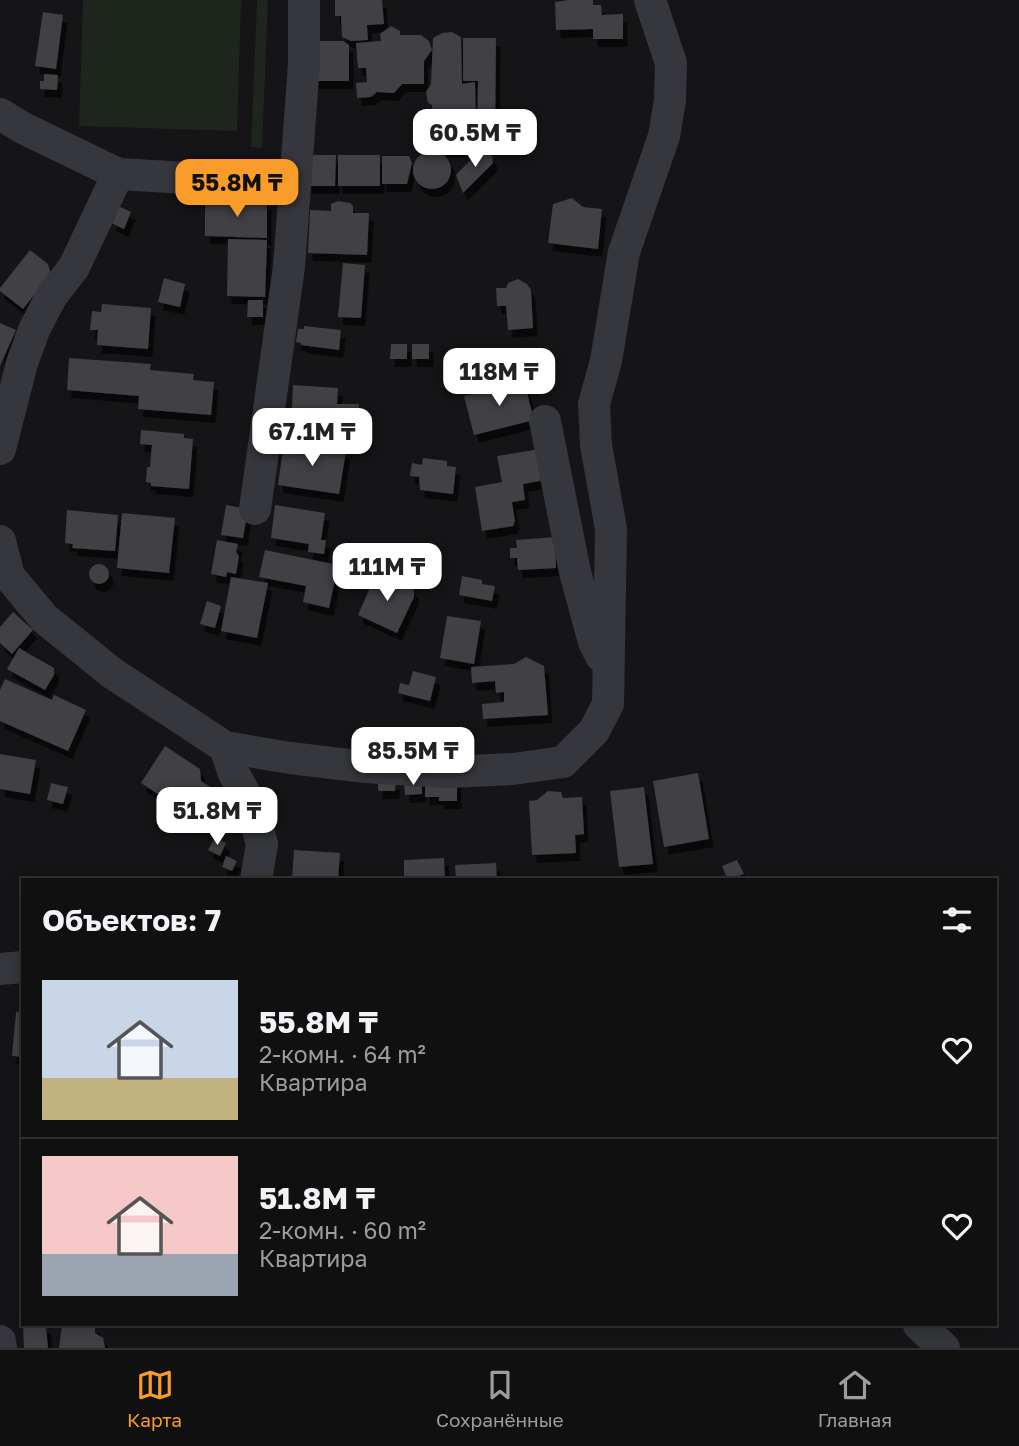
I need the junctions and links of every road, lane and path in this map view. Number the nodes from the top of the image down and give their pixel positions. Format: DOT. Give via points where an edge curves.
graph roads {
  1 [pos="304,0"];
  2 [pos="635,0"];
  3 [pos="650,0"];
  4 [pos="669,57"];
  5 [pos="0,114"];
  6 [pos="118,174"];
  7 [pos="296,179"];
  8 [pos="545,421"];
  9 [pos="0,449"];
  10 [pos="255,509"];
  11 [pos="0,541"];
  12 [pos="610,681"];
  13 [pos="225,747"];
  14 [pos="256,878"];
  15 [pos="21,967"];
  16 [pos="0,970"];
  17 [pos="920,1326"];
  18 [pos="0,1341"];
  19 [pos="1,1348"];
  20 [pos="944,1348"];
  1 -- 7 [label="street"];
  2 -- 4 [label="street"];
  3 -- 4 [label="street"];
  4 -- 12 [label="street" via="670,100 664,136 624,252 594,404 596,445 611,529"];
  5 -- 6 [label="street"];
  6 -- 7 [label="street" via="239,181"];
  6 -- 9 [label="street" via="74,267 34,330"];
  7 -- 10 [label="street" via="289,267"];
  8 -- 12 [label="street" via="575,572"];
  11 -- 13 [label="street" via="9,576 44,618 112,673"];
  12 -- 13 [label="street" via="608,705 594,730 563,762 449,772 365,767"];
  13 -- 14 [label="street" via="262,844"];
  15 -- 16 [label="street"];
  17 -- 20 [label="street"];
  18 -- 19 [label="street"];
}
